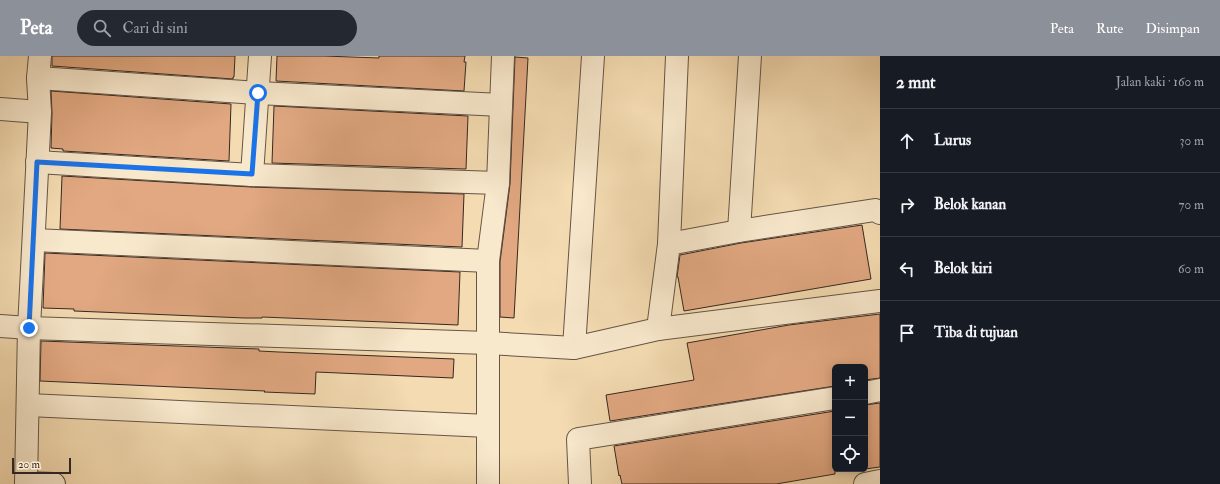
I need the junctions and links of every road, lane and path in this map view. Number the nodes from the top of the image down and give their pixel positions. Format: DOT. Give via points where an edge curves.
graph roads {
  1 [pos="40,56"];
  2 [pos="260,56"];
  3 [pos="503,56"];
  4 [pos="593,56"];
  5 [pos="677,56"];
  6 [pos="750,56"];
  7 [pos="38,78"];
  8 [pos="258,93"];
  9 [pos="500,105"];
  10 [pos="0,109"];
  11 [pos="40,112"];
  12 [pos="37,162"];
  13 [pos="252,174"];
  14 [pos="498,183"];
  15 [pos="880,213"];
  16 [pos="739,231"];
  17 [pos="34,240"];
  18 [pos="669,244"];
  19 [pos="488,261"];
  20 [pos="880,301"];
  21 [pos="0,326"];
  22 [pos="29,328"];
  23 [pos="658,328"];
  24 [pos="488,343"];
  25 [pos="574,348"];
  26 [pos="880,390"];
  27 [pos="868,392"];
  28 [pos="832,398"];
  29 [pos="28,405"];
  30 [pos="488,426"];
  31 [pos="880,482"];
  32 [pos="26,483"];
  33 [pos="54,484"];
  34 [pos="488,484"];
  35 [pos="580,484"];
  36 [pos="865,484"];
  1 -- 7 [label="street"];
  2 -- 8 [label="street"];
  3 -- 9 [label="street"];
  4 -- 25 [label="street"];
  5 -- 18 [label="street"];
  6 -- 16 [label="street"];
  7 -- 8 [label="street"];
  7 -- 11 [label="street"];
  8 -- 9 [label="street"];
  8 -- 13 [label="street"];
  9 -- 14 [label="street"];
  10 -- 11 [label="street"];
  11 -- 12 [label="street"];
  12 -- 13 [label="street"];
  12 -- 17 [label="street"];
  13 -- 14 [label="street"];
  14 -- 19 [label="street"];
  15 -- 16 [label="street" via="875,210"];
  16 -- 18 [label="street"];
  17 -- 19 [label="street"];
  17 -- 22 [label="street"];
  18 -- 23 [label="street"];
  19 -- 24 [label="street"];
  20 -- 23 [label="street"];
  21 -- 22 [label="street"];
  22 -- 24 [label="street"];
  22 -- 29 [label="street"];
  23 -- 25 [label="street"];
  24 -- 25 [label="street"];
  24 -- 30 [label="street"];
  26 -- 27 [label="street"];
  28 -- 35 [label="street" via="578,439"];
  29 -- 30 [label="street"];
  29 -- 32 [label="street"];
  30 -- 34 [label="street"];
  31 -- 36 [label="street"];
  32 -- 33 [label="street"];
}
